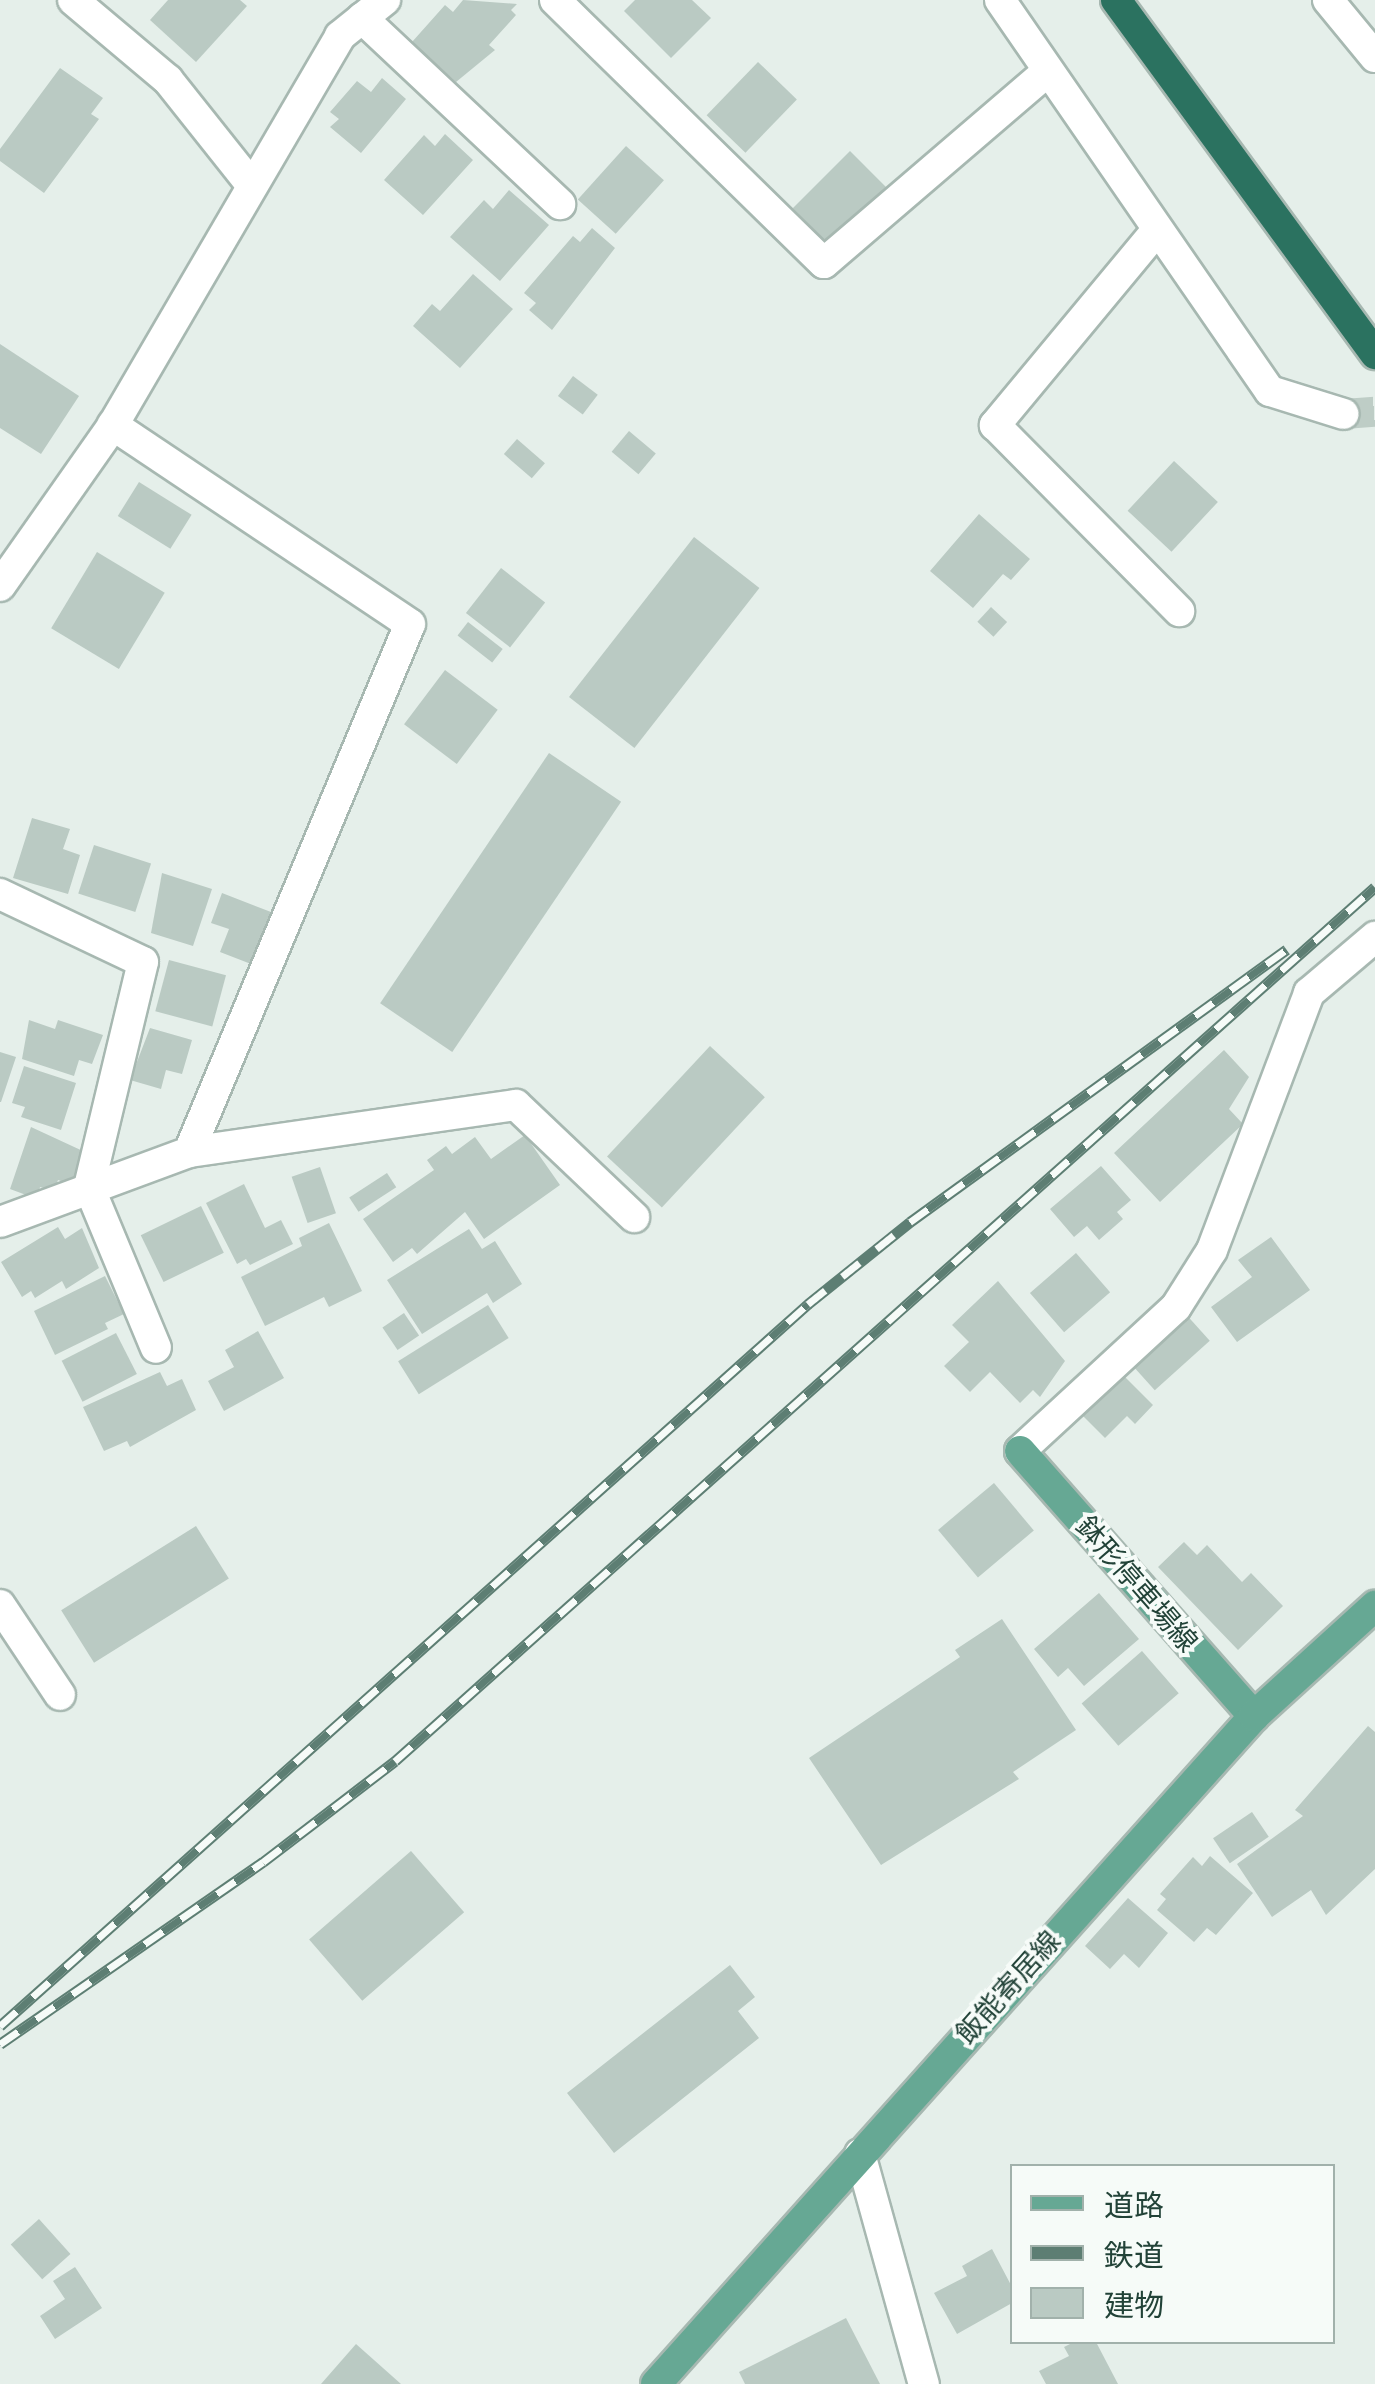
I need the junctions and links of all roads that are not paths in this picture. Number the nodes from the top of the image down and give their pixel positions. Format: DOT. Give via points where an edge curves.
graph roads {
  1 [pos="73,0"];
  2 [pos="555,0"];
  3 [pos="1000,0"];
  4 [pos="1116,0"];
  5 [pos="1328,0"];
  6 [pos="374,9"];
  7 [pos="1375,57"];
  8 [pos="1047,72"];
  9 [pos="250,183"];
  10 [pos="560,204"];
  11 [pos="1157,230"];
  12 [pos="1375,354"];
  13 [pos="1344,414"];
  14 [pos="113,425"];
  15 [pos="0,586"];
  16 [pos="1178,611"];
  17 [pos="0,894"];
  18 [pos="1375,937"];
  19 [pos="189,1152"];
  20 [pos="89,1187"];
  21 [pos="634,1217"];
  22 [pos="0,1222"];
  23 [pos="156,1348"];
  24 [pos="1020,1451"];
  25 [pos="0,1605"];
  26 [pos="1375,1606"];
  27 [pos="60,1694"];
  28 [pos="1254,1716"];
  29 [pos="860,2154"];
  30 [pos="656,2384"];
  31 [pos="924,2384"];
  1 -- 9 [label="street" via="168,80"];
  2 -- 8 [label="street" via="824,263"];
  3 -- 8 [label="street"];
  4 -- 12 [label="highway"];
  5 -- 7 [label="street"];
  6 -- 9 [label="street" via="340,36"];
  6 -- 10 [label="street"];
  8 -- 11 [label="street"];
  9 -- 14 [label="street"];
  11 -- 13 [label="street" via="1270,390"];
  11 -- 16 [label="street" via="995,425"];
  14 -- 15 [label="street"];
  14 -- 19 [label="street" via="410,624"];
  17 -- 20 [label="street" via="143,962"];
  18 -- 24 [label="street" via="1310,993 1212,1250 1176,1306"];
  19 -- 20 [label="street"];
  19 -- 21 [label="street" via="516,1105"];
  20 -- 22 [label="street"];
  20 -- 23 [label="street"];
  24 -- 28 [label="main road, 鉢形停車場線"];
  25 -- 27 [label="street"];
  26 -- 28 [label="main road, 飯能寄居線"];
  28 -- 29 [label="main road, 飯能寄居線"];
  29 -- 30 [label="main road, 飯能寄居線"];
  29 -- 31 [label="street"];
}
